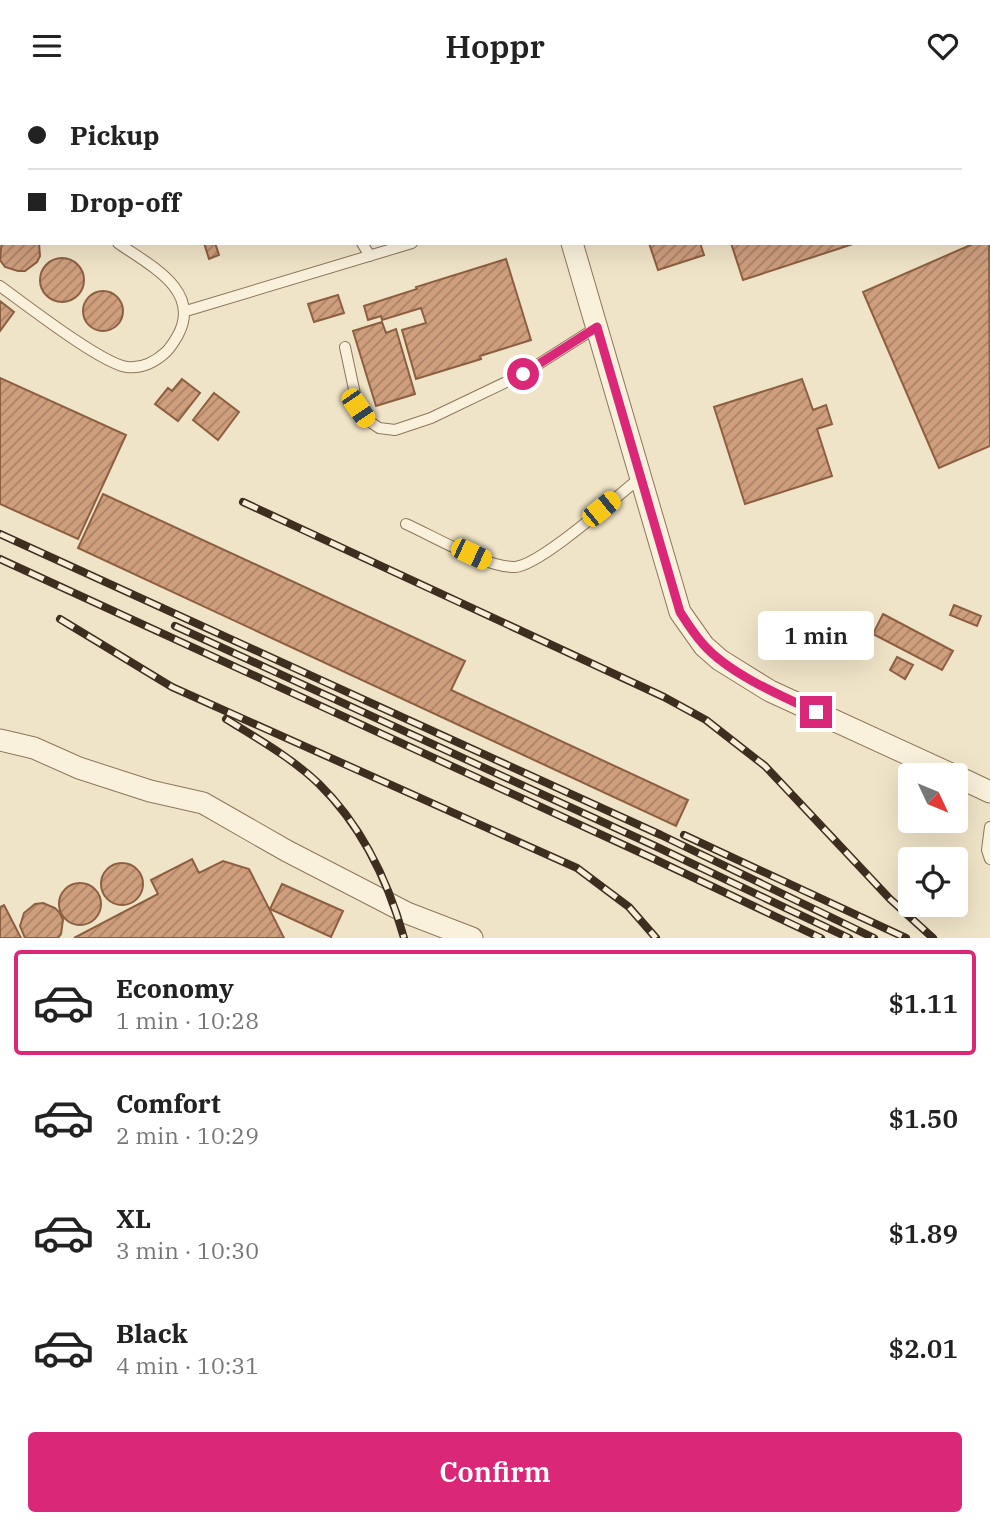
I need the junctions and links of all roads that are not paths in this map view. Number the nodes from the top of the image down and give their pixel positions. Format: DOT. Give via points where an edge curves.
graph roads {
  1 [pos="121,245"];
  2 [pos="363,245"];
  3 [pos="406,245"];
  4 [pos="573,245"];
  5 [pos="370,256"];
  6 [pos="0,286"];
  7 [pos="186,311"];
  8 [pos="597,327"];
  9 [pos="345,347"];
  10 [pos="641,477"];
  11 [pos="406,524"];
  12 [pos="0,740"];
  13 [pos="926,763"];
  14 [pos="968,782"];
  15 [pos="990,792"];
  16 [pos="990,827"];
  17 [pos="990,859"];
  18 [pos="472,938"];
  1 -- 7 [label="lane" via="165,276"];
  2 -- 5 [label="lane"];
  3 -- 5 [label="lane"];
  4 -- 8 [label="street"];
  5 -- 7 [label="lane"];
  6 -- 7 [label="lane" via="103,357 127,367 153,364 172,347"];
  8 -- 9 [label="lane" via="523,374 395,430 379,428 358,408"];
  8 -- 10 [label="street"];
  10 -- 11 [label="lane" via="541,556 517,567 493,564"];
  10 -- 13 [label="street" via="680,612 704,646 770,691"];
  12 -- 18 [label="street" via="150,791 204,803 407,913"];
  14 -- 15 [label="street"];
  16 -- 17 [label="lane"];
}
